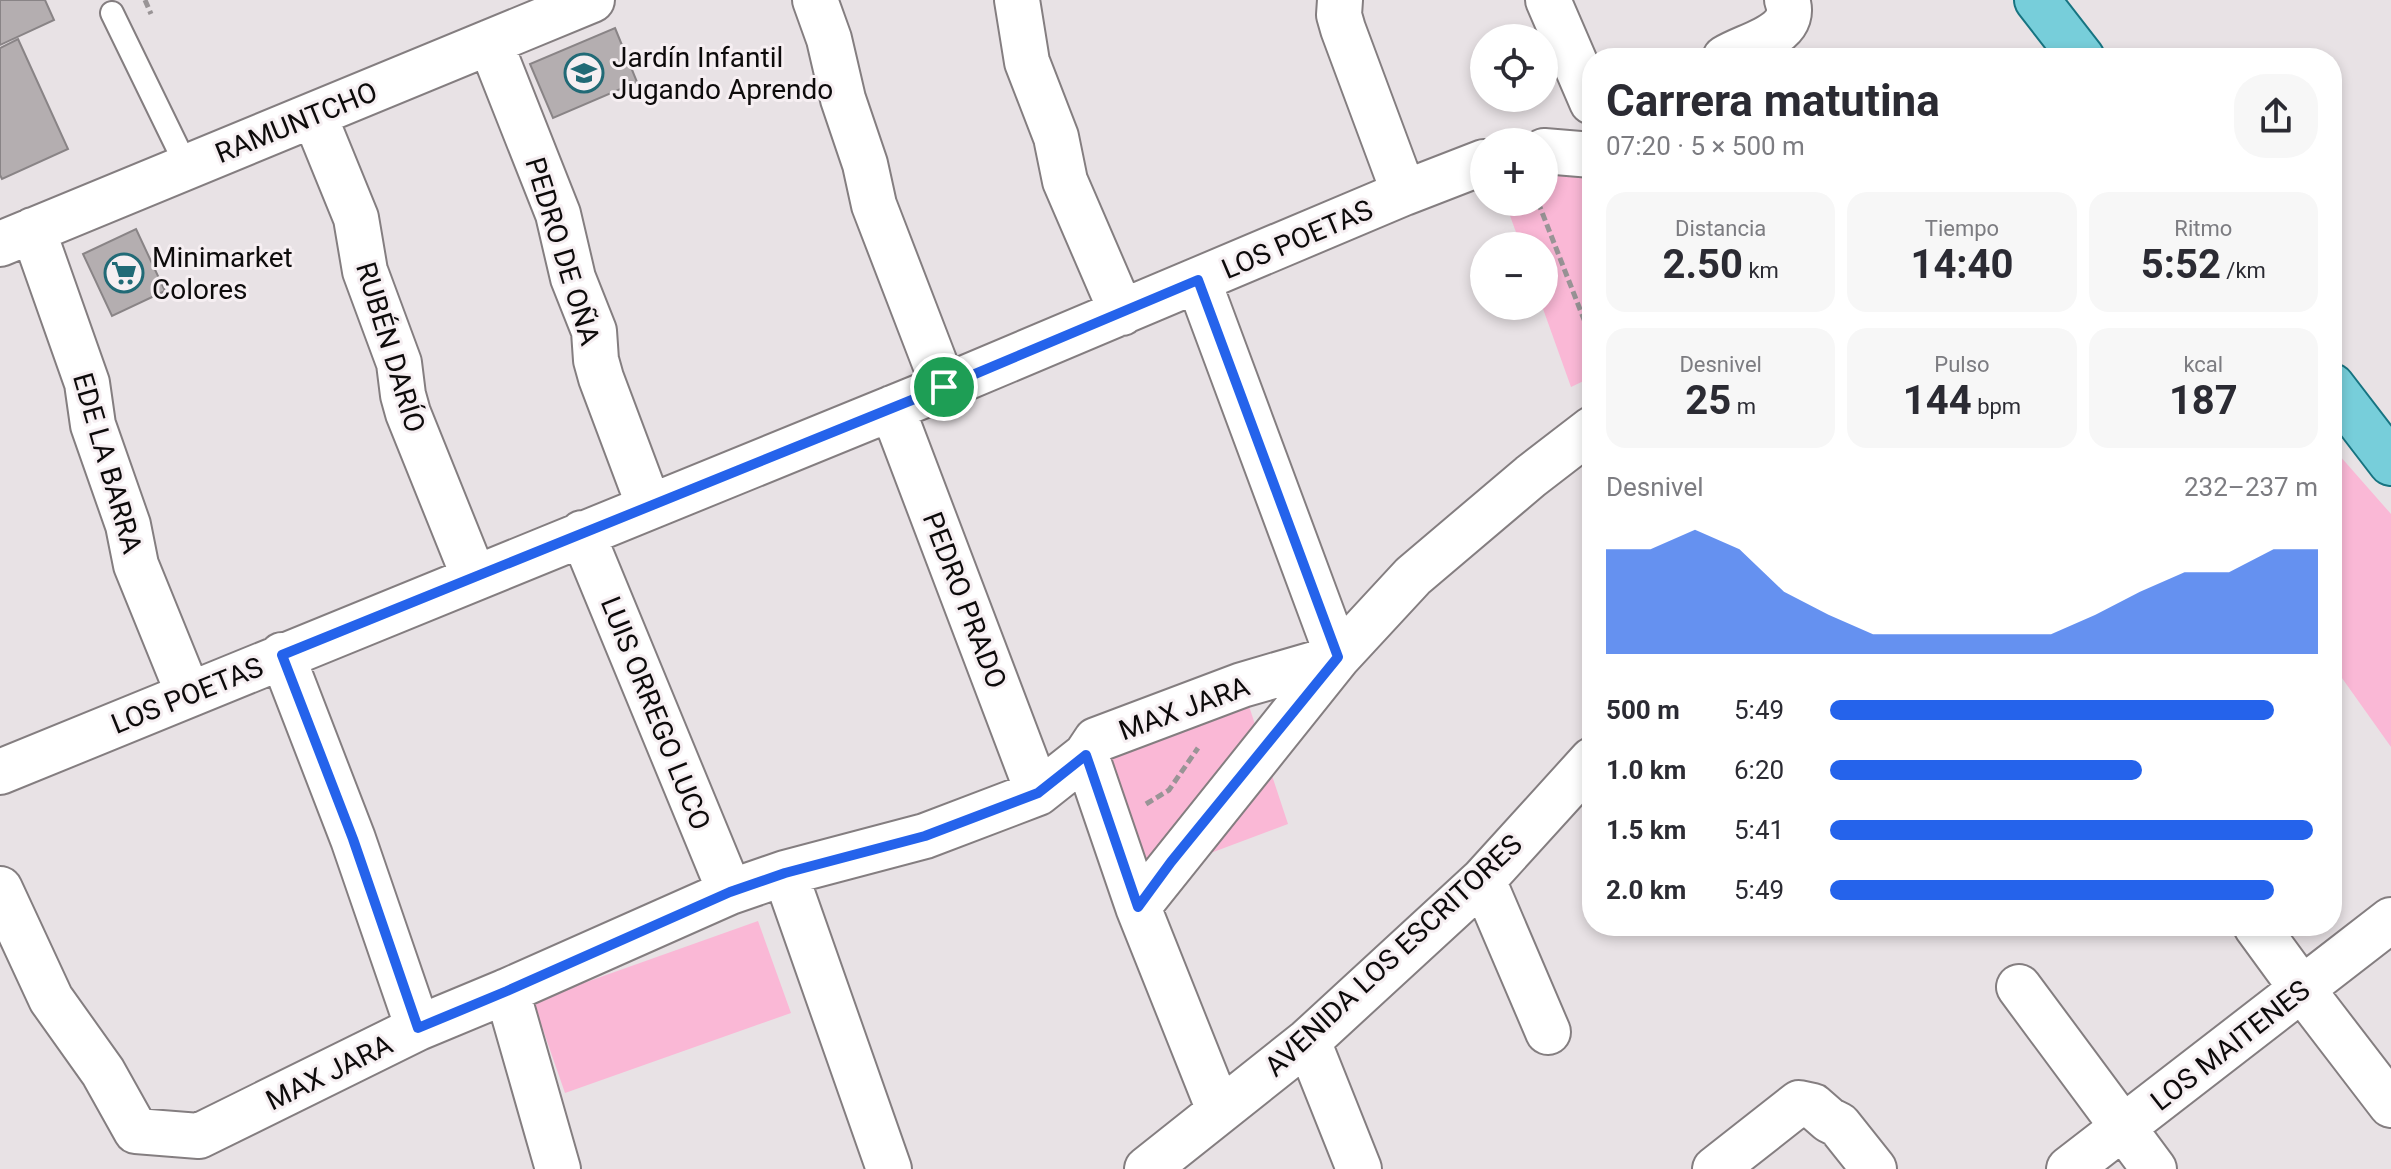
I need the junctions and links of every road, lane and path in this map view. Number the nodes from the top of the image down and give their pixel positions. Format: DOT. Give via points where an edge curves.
graph roads {
  1 [pos="592,0"];
  2 [pos="815,0"];
  3 [pos="1017,0"];
  4 [pos="1340,0"];
  5 [pos="1548,0"];
  6 [pos="1787,0"];
  7 [pos="2037,0"];
  8 [pos="112,13"];
  9 [pos="490,42"];
  10 [pos="1744,48"];
  11 [pos="2074,48"];
  12 [pos="1582,79"];
  13 [pos="314,115"];
  14 [pos="1558,152"];
  15 [pos="1582,154"];
  16 [pos="187,167"];
  17 [pos="1470,167"];
  18 [pos="1404,193"];
  19 [pos="1543,216"];
  20 [pos="16,237"];
  21 [pos="1198,280"];
  22 [pos="1122,313"];
  23 [pos="1582,314"];
  24 [pos="944,387"];
  25 [pos="2342,399"];
  26 [pos="892,408"];
  27 [pos="1582,437"];
  28 [pos="2391,463"];
  29 [pos="649,506"];
  30 [pos="582,533"];
  31 [pos="474,577"];
  32 [pos="282,655"];
  33 [pos="1338,657"];
  34 [pos="188,693"];
  35 [pos="1205,738"];
  36 [pos="1086,755"];
  37 [pos="2,766"];
  38 [pos="1582,771"];
  39 [pos="1038,793"];
  40 [pos="1110,824"];
  41 [pos="785,873"];
  42 [pos="1483,880"];
  43 [pos="0,889"];
  44 [pos="730,892"];
  45 [pos="1138,907"];
  46 [pos="2391,920"];
  47 [pos="2263,936"];
  48 [pos="2019,987"];
  49 [pos="2302,989"];
  50 [pos="507,991"];
  51 [pos="418,1028"];
  52 [pos="1548,1032"];
  53 [pos="1308,1041"];
  54 [pos="2391,1105"];
  55 [pos="1219,1110"];
  56 [pos="2122,1128"];
  57 [pos="205,1153"];
  58 [pos="558,1169"];
  59 [pos="889,1169"];
  60 [pos="1147,1169"];
  61 [pos="1359,1169"];
  62 [pos="1715,1169"];
  63 [pos="1874,1169"];
  64 [pos="2069,1169"];
  65 [pos="2154,1169"];
  1 -- 9 [label="street, RAMUNTCHO"];
  2 -- 24 [label="street" via="874,205"];
  3 -- 22 [label="street" via="1027,62 1052,125 1065,181"];
  4 -- 18 [label="street" via="1343,29"];
  5 -- 12 [label="street"];
  6 -- 10 [label="street" via="1790,15 1783,28"];
  7 -- 11 [label="main road"];
  8 -- 16 [label="lane"];
  9 -- 13 [label="street, RAMUNTCHO"];
  9 -- 29 [label="street, PEDRO DE OÑA" via="558,214 573,278 594,331 601,378"];
  13 -- 16 [label="street, RAMUNTCHO"];
  13 -- 31 [label="street, RUBÉN DARÍO" via="356,218 365,271 399,363 408,413"];
  14 -- 15 [label="street"];
  16 -- 20 [label="street, RAMUNTCHO"];
  17 -- 18 [label="street, LOS POETAS"];
  18 -- 21 [label="street, LOS POETAS"];
  19 -- 23 [label="path"];
  20 -- 34 [label="street, EDE LA BARRA" via="87,383 93,425 128,525 136,565"];
  21 -- 22 [label="street, LOS POETAS"];
  21 -- 33 [label="street"];
  22 -- 24 [label="street, LOS POETAS"];
  24 -- 26 [label="street, LOS POETAS"];
  25 -- 28 [label="main road"];
  26 -- 29 [label="street, LOS POETAS"];
  26 -- 39 [label="street, PEDRO PRADO"];
  27 -- 33 [label="street" via="1413,576"];
  29 -- 30 [label="street, LOS POETAS"];
  30 -- 31 [label="street, LOS POETAS"];
  30 -- 44 [label="street, LUIS ORREGO LUCO"];
  31 -- 32 [label="street, LOS POETAS"];
  32 -- 34 [label="street, LOS POETAS"];
  32 -- 51 [label="street"];
  33 -- 36 [label="street, MAX JARA" via="1242,685 1096,740"];
  33 -- 45 [label="street"];
  34 -- 37 [label="street, LOS POETAS"];
  35 -- 40 [label="path" via="1169,790"];
  36 -- 39 [label="street, MAX JARA"];
  36 -- 40 [label="street"];
  38 -- 42 [label="street, AVENIDA LOS ESCRITORES"];
  39 -- 41 [label="street, MAX JARA" via="925,836"];
  40 -- 45 [label="street"];
  41 -- 44 [label="street, MAX JARA"];
  41 -- 59 [label="street"];
  42 -- 52 [label="street"];
  42 -- 53 [label="street, AVENIDA LOS ESCRITORES"];
  43 -- 57 [label="street" via="51,999 103,1072 136,1131"];
  44 -- 50 [label="street, MAX JARA"];
  45 -- 55 [label="street"];
  46 -- 49 [label="street, LOS MAITENES"];
  47 -- 49 [label="street"];
  48 -- 56 [label="street"];
  49 -- 54 [label="street"];
  49 -- 56 [label="street, LOS MAITENES"];
  50 -- 51 [label="street, MAX JARA"];
  50 -- 58 [label="street"];
  51 -- 57 [label="street, MAX JARA"];
  53 -- 55 [label="street, AVENIDA LOS ESCRITORES"];
  53 -- 61 [label="street"];
  55 -- 60 [label="street, AVENIDA LOS ESCRITORES"];
  56 -- 64 [label="street, LOS MAITENES"];
  56 -- 65 [label="street"];
  62 -- 63 [label="street" via="1799,1103 1813,1106 1839,1125"];
}
